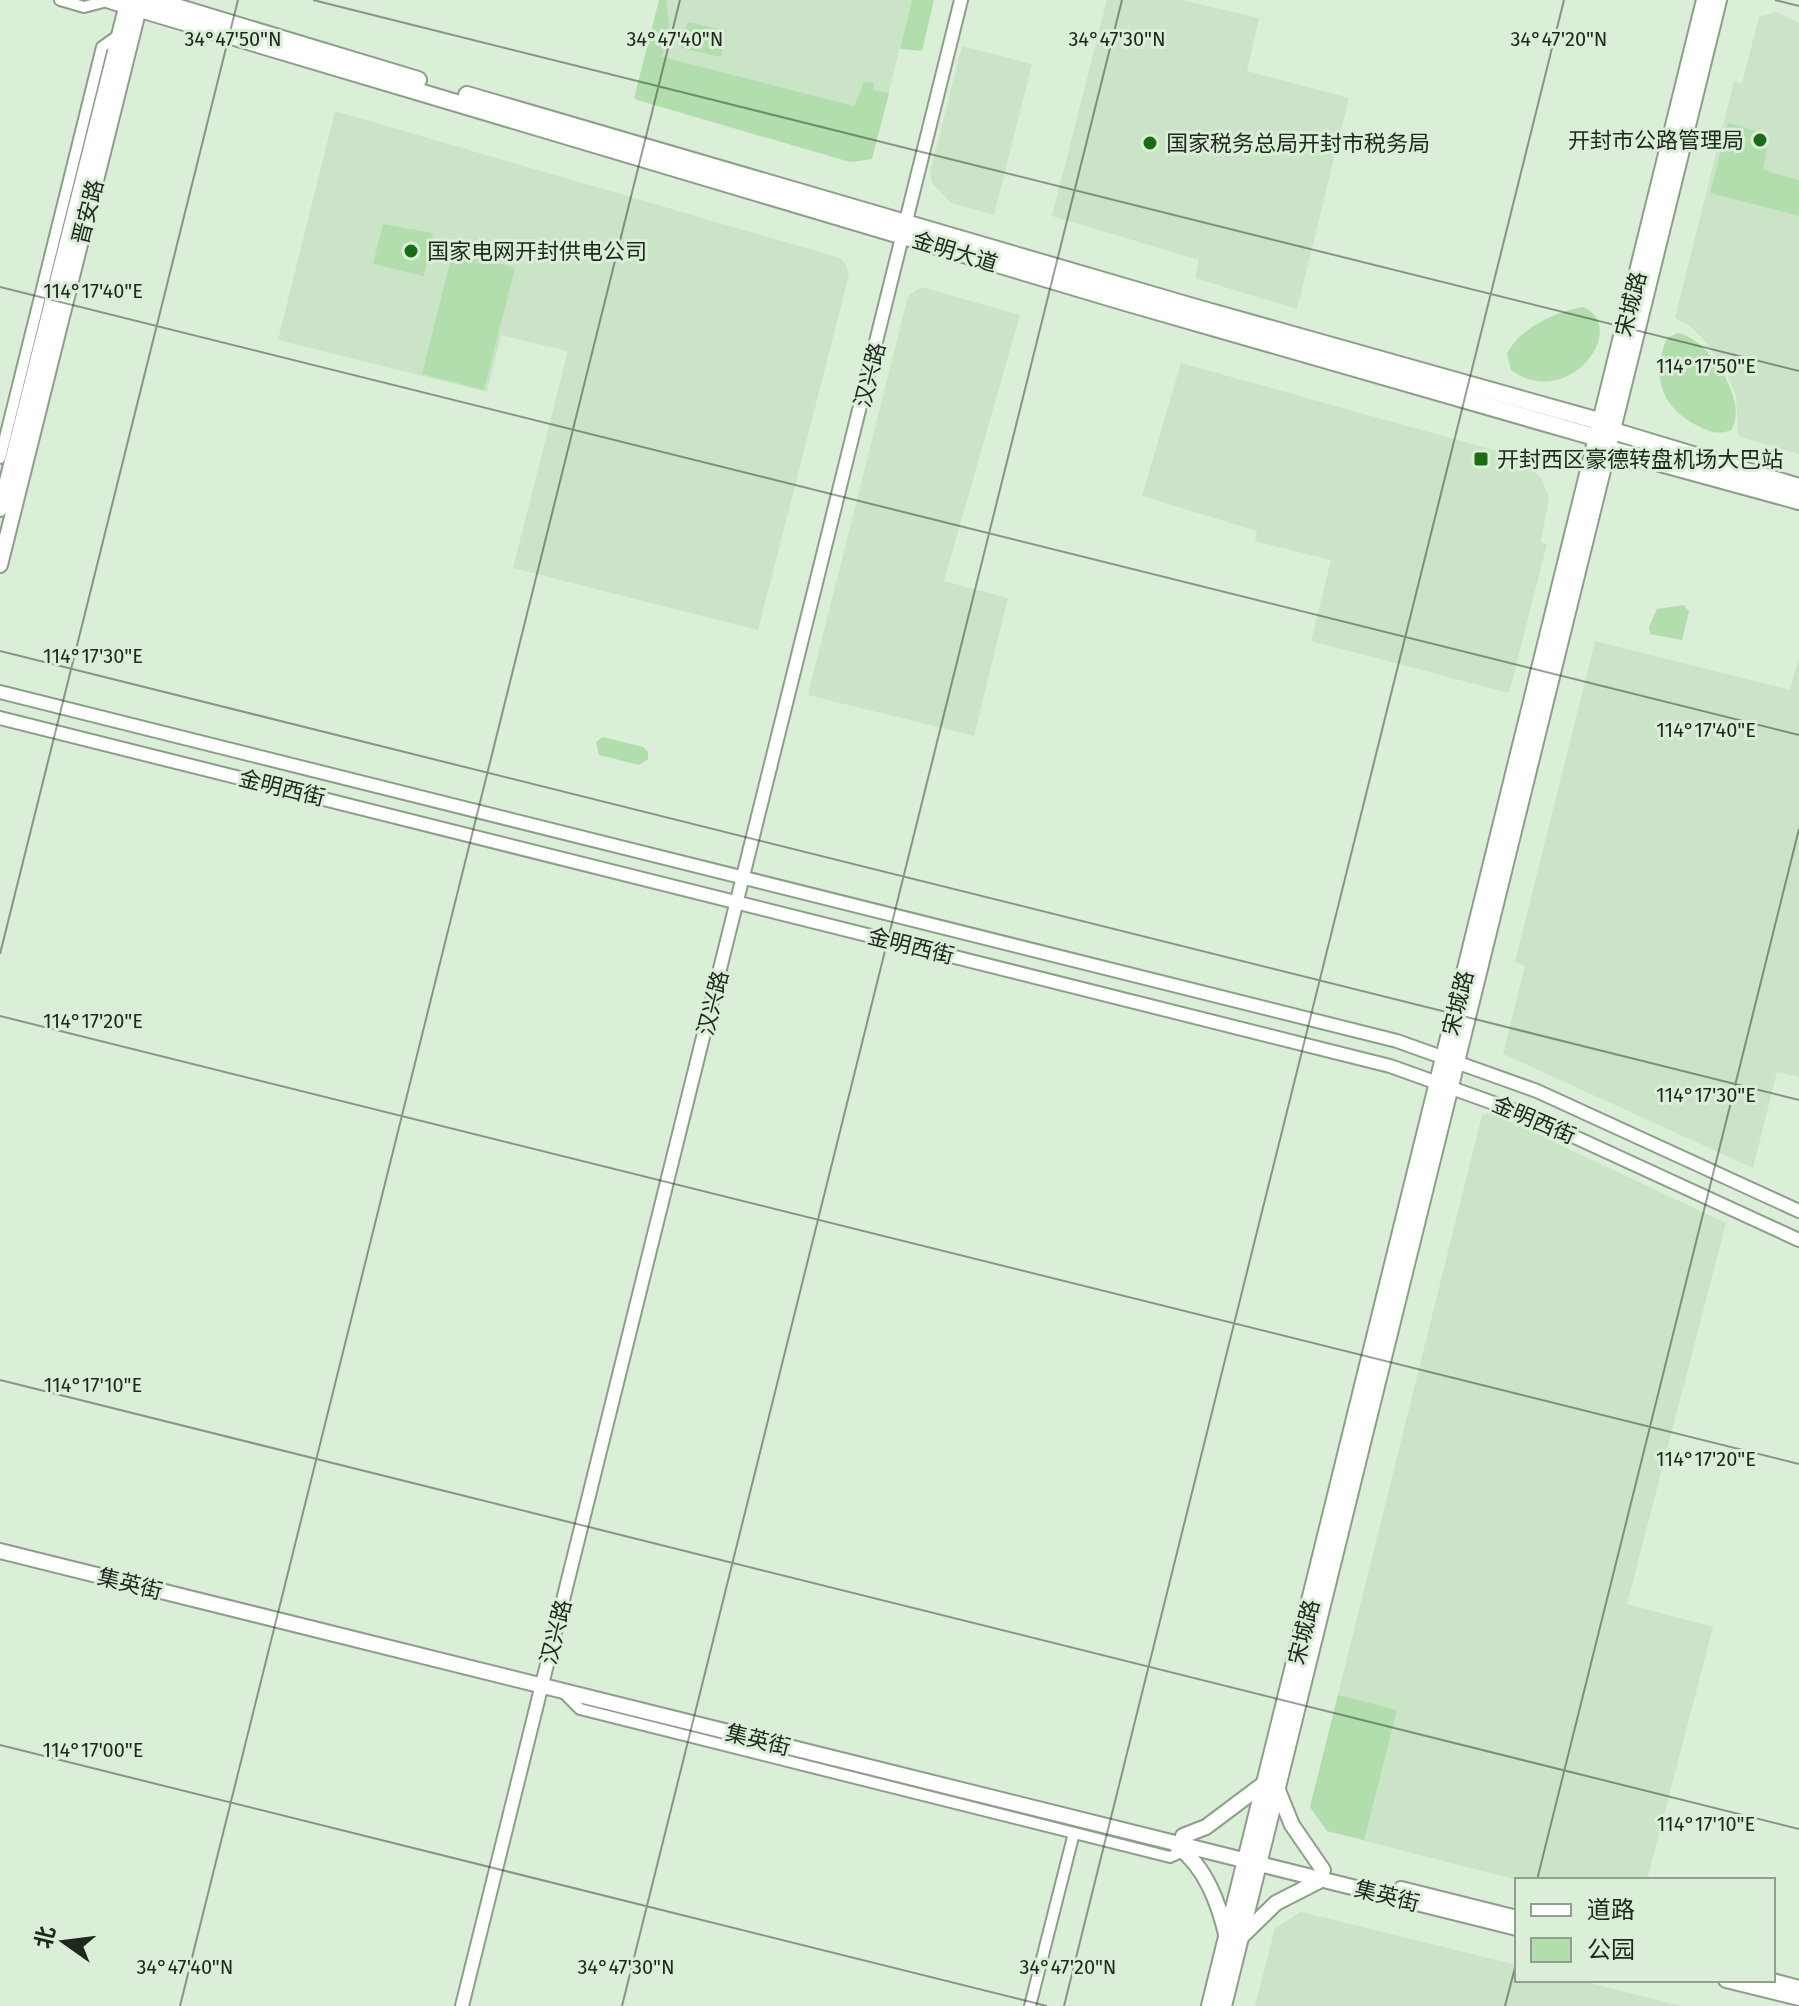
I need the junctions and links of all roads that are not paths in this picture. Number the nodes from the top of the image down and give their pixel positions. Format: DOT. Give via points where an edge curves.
graph roads {
  1 [pos="60,0"];
  2 [pos="153,0"];
  3 [pos="953,0"];
  4 [pos="961,0"];
  5 [pos="1705,0"];
  6 [pos="1718,0"];
  7 [pos="126,3"];
  8 [pos="119,35"];
  9 [pos="902,228"];
  10 [pos="1606,435"];
  11 [pos="0,458"];
  12 [pos="1799,487"];
  13 [pos="1799,501"];
  14 [pos="0,509"];
  15 [pos="0,565"];
  16 [pos="0,692"];
  17 [pos="0,718"];
  18 [pos="741,876"];
  19 [pos="734,901"];
  20 [pos="1451,1059"];
  21 [pos="1445,1085"];
  22 [pos="1799,1211"];
  23 [pos="1799,1240"];
  24 [pos="0,1541"];
  25 [pos="0,1551"];
  26 [pos="540,1681"];
  27 [pos="563,1692"];
  28 [pos="1272,1785"];
  29 [pos="1074,1833"];
  30 [pos="1183,1844"];
  31 [pos="1253,1858"];
  32 [pos="1322,1875"];
  33 [pos="1515,1918"];
  34 [pos="1515,1927"];
  35 [pos="1233,1938"];
  36 [pos="1734,1982"];
  37 [pos="1775,1982"];
  38 [pos="1799,1988"];
  39 [pos="1799,1998"];
  40 [pos="455,2006"];
  41 [pos="462,2006"];
  42 [pos="1030,2006"];
  43 [pos="1210,2006"];
  44 [pos="1223,2006"];
  1 -- 7 [label="street" via="84,7"];
  2 -- 9 [label="main road, 金明大道"];
  3 -- 9 [label="street, 汉兴路"];
  4 -- 9 [label="street, 汉兴路"];
  5 -- 10 [label="main road, 宋城路"];
  6 -- 10 [label="main road, 宋城路"];
  7 -- 8 [label="main road, 晋安路"];
  7 -- 9 [label="main road, 金明大道"];
  7 -- 15 [label="main road, 晋安路"];
  8 -- 11 [label="street" via="102,47"];
  8 -- 14 [label="main road, 晋安路"];
  9 -- 10 [label="main road, 金明大道"];
  9 -- 18 [label="street, 汉兴路"];
  10 -- 12 [label="main road, 金明大道"];
  10 -- 13 [label="main road, 金明大道"];
  10 -- 20 [label="main road, 宋城路"];
  16 -- 18 [label="street, 金明西街"];
  17 -- 19 [label="street, 金明西街"];
  18 -- 19 [label="street, 汉兴路"];
  18 -- 20 [label="street, 金明西街"];
  19 -- 21 [label="street, 金明西街" via="1390,1066"];
  19 -- 26 [label="street, 汉兴路"];
  20 -- 21 [label="main road, 宋城路"];
  20 -- 22 [label="street, 金明西街" via="1537,1091"];
  21 -- 23 [label="street, 金明西街" via="1527,1115"];
  21 -- 28 [label="main road, 宋城路"];
  24 -- 26 [label="main road, 集英街"];
  25 -- 26 [label="main road, 集英街"];
  26 -- 27 [label="main road, 集英街"];
  26 -- 30 [label="main road, 集英街"];
  26 -- 40 [label="street, 汉兴路"];
  26 -- 41 [label="street, 汉兴路"];
  27 -- 29 [label="street" via="580,1709"];
  27 -- 30 [label="main road, 集英街"];
  28 -- 30 [label="main road"];
  28 -- 31 [label="main road, 宋城路"];
  28 -- 32 [label="main road"];
  29 -- 30 [label="street" via="1170,1857"];
  29 -- 42 [label="street"];
  30 -- 31 [label="main road, 集英街"];
  30 -- 35 [label="main road"];
  31 -- 32 [label="main road, 集英街"];
  31 -- 35 [label="main road, 宋城路"];
  32 -- 33 [label="main road, 集英街"];
  32 -- 34 [label="main road, 集英街"];
  32 -- 35 [label="main road"];
  35 -- 43 [label="main road, 宋城路"];
  35 -- 44 [label="main road, 宋城路"];
  36 -- 39 [label="main road"];
  37 -- 38 [label="main road"];
}
